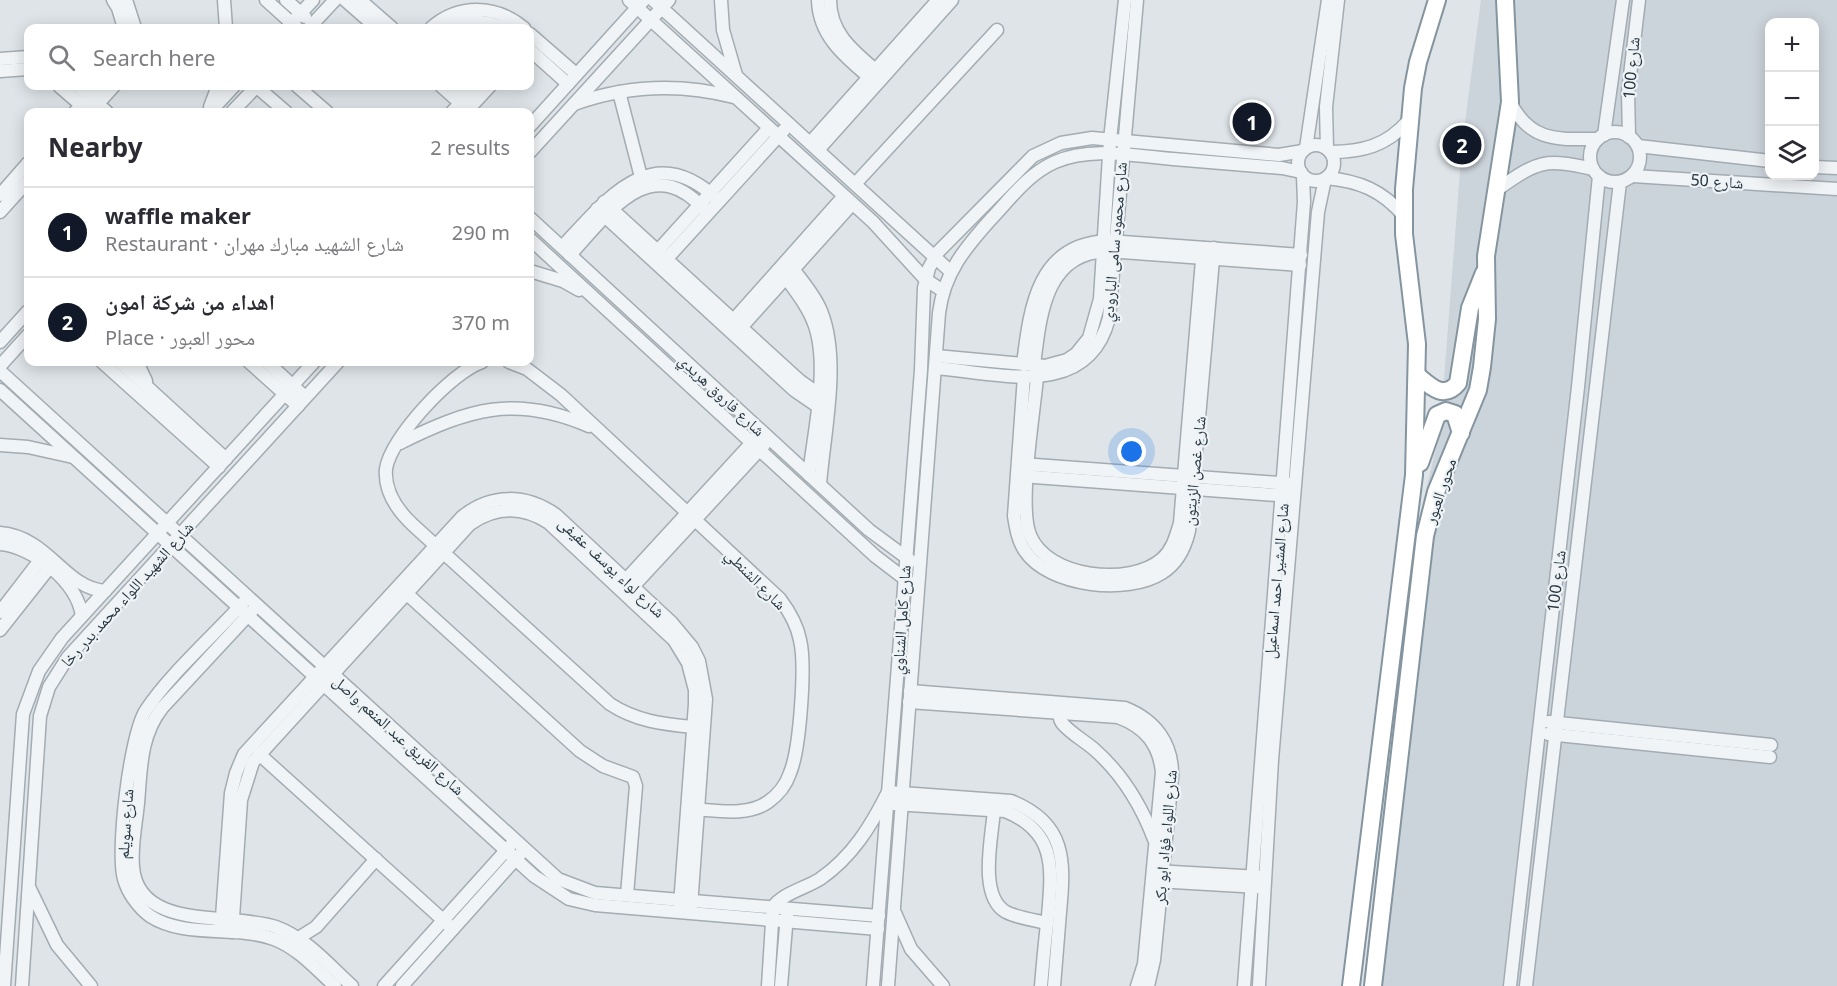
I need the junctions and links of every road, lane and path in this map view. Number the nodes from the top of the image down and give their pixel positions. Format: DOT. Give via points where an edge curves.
graph roads {
  1 [pos="113,0"];
  2 [pos="126,0"];
  3 [pos="224,0"];
  4 [pos="266,0"];
  5 [pos="286,0"];
  6 [pos="313,0"];
  7 [pos="335,0"];
  8 [pos="345,0"];
  9 [pos="360,0"];
  10 [pos="721,0"];
  11 [pos="818,0"];
  12 [pos="830,0"];
  13 [pos="938,0"];
  14 [pos="952,0"];
  15 [pos="1125,0"];
  16 [pos="1137,0"];
  17 [pos="1328,0"];
  18 [pos="1338,0"];
  19 [pos="1437,0"];
  20 [pos="1623,0"];
  21 [pos="1640,0"];
  22 [pos="637,2"];
  23 [pos="661,3"];
  24 [pos="1508,5"];
  25 [pos="301,14"];
  26 [pos="651,20"];
  27 [pos="129,24"];
  28 [pos="226,24"];
  29 [pos="289,24"];
  30 [pos="294,24"];
  31 [pos="309,24"];
  32 [pos="313,24"];
  33 [pos="372,24"];
  34 [pos="387,24"];
  35 [pos="437,24"];
  36 [pos="463,24"];
  37 [pos="493,24"];
  38 [pos="513,24"];
  39 [pos="997,30"];
  40 [pos="534,38"];
  41 [pos="1126,45"];
  42 [pos="534,53"];
  43 [pos="24,57"];
  44 [pos="0,59"];
  45 [pos="24,69"];
  46 [pos="1324,69"];
  47 [pos="0,72"];
  48 [pos="736,76"];
  49 [pos="876,77"];
  50 [pos="572,79"];
  51 [pos="65,90"];
  52 [pos="79,90"];
  53 [pos="98,90"];
  54 [pos="110,90"];
  55 [pos="217,90"];
  56 [pos="230,90"];
  57 [pos="252,90"];
  58 [pos="261,90"];
  59 [pos="302,90"];
  60 [pos="446,90"];
  61 [pos="457,90"];
  62 [pos="474,90"];
  63 [pos="485,90"];
  64 [pos="619,92"];
  65 [pos="735,97"];
  66 [pos="1510,102"];
  67 [pos="573,105"];
  68 [pos="464,106"];
  69 [pos="90,108"];
  70 [pos="210,108"];
  71 [pos="213,108"];
  72 [pos="236,108"];
  73 [pos="281,108"];
  74 [pos="322,108"];
  75 [pos="1409,120"];
  76 [pos="534,122"];
  77 [pos="789,124"];
  78 [pos="774,132"];
  79 [pos="1601,137"];
  80 [pos="1629,137"];
  81 [pos="1110,140"];
  82 [pos="1123,141"];
  83 [pos="814,147"];
  84 [pos="1638,147"];
  85 [pos="534,148"];
  86 [pos="1305,150"];
  87 [pos="1329,150"];
  88 [pos="1109,154"];
  89 [pos="1122,155"];
  90 [pos="1765,160"];
  91 [pos="1819,166"];
  92 [pos="24,168"];
  93 [pos="1837,168"];
  94 [pos="1596,172"];
  95 [pos="1302,174"];
  96 [pos="1633,176"];
  97 [pos="641,177"];
  98 [pos="1325,179"];
  99 [pos="1620,182"];
  100 [pos="855,184"];
  101 [pos="24,185"];
  102 [pos="2,189"];
  103 [pos="1498,189"];
  104 [pos="1837,189"];
  105 [pos="715,197"];
  106 [pos="848,200"];
  107 [pos="704,208"];
  108 [pos="605,209"];
  109 [pos="0,212"];
  110 [pos="1404,216"];
  111 [pos="534,222"];
  112 [pos="534,242"];
  113 [pos="1109,246"];
  114 [pos="566,251"];
  115 [pos="1208,253"];
  116 [pos="935,257"];
  117 [pos="658,259"];
  118 [pos="1301,260"];
  119 [pos="1486,270"];
  120 [pos="950,271"];
  121 [pos="534,273"];
  122 [pos="789,273"];
  123 [pos="925,279"];
  124 [pos="943,291"];
  125 [pos="593,297"];
  126 [pos="24,315"];
  127 [pos="734,328"];
  128 [pos="24,339"];
  129 [pos="0,342"];
  130 [pos="935,362"];
  131 [pos="0,366"];
  132 [pos="107,366"];
  133 [pos="124,366"];
  134 [pos="139,366"];
  135 [pos="255,366"];
  136 [pos="270,366"];
  137 [pos="311,366"];
  138 [pos="334,366"];
  139 [pos="473,366"];
  140 [pos="517,366"];
  141 [pos="1030,370"];
  142 [pos="0,371"];
  143 [pos="1418,376"];
  144 [pos="0,390"];
  145 [pos="151,390"];
  146 [pos="289,390"];
  147 [pos="302,402"];
  148 [pos="822,403"];
  149 [pos="598,430"];
  150 [pos="1461,433"];
  151 [pos="766,435"];
  152 [pos="0,445"];
  153 [pos="396,445"];
  154 [pos="756,446"];
  155 [pos="75,458"];
  156 [pos="222,463"];
  157 [pos="1023,470"];
  158 [pos="809,475"];
  159 [pos="1414,475"];
  160 [pos="1189,483"];
  161 [pos="820,484"];
  162 [pos="1290,490"];
  163 [pos="691,516"];
  164 [pos="167,523"];
  165 [pos="0,533"];
  166 [pos="158,533"];
  167 [pos="180,535"];
  168 [pos="0,544"];
  169 [pos="171,545"];
  170 [pos="439,549"];
  171 [pos="906,559"];
  172 [pos="48,560"];
  173 [pos="920,566"];
  174 [pos="904,579"];
  175 [pos="918,585"];
  176 [pos="626,587"];
  177 [pos="105,591"];
  178 [pos="406,593"];
  179 [pos="253,602"];
  180 [pos="244,611"];
  181 [pos="0,612"];
  182 [pos="82,616"];
  183 [pos="0,630"];
  184 [pos="328,670"];
  185 [pos="319,680"];
  186 [pos="910,697"];
  187 [pos="1060,707"];
  188 [pos="693,726"];
  189 [pos="1539,727"];
  190 [pos="1555,728"];
  191 [pos="1771,751"];
  192 [pos="259,754"];
  193 [pos="887,798"];
  194 [pos="902,799"];
  195 [pos="692,809"];
  196 [pos="994,810"];
  197 [pos="1155,843"];
  198 [pos="515,850"];
  199 [pos="376,859"];
  200 [pos="1157,876"];
  201 [pos="1258,882"];
  202 [pos="28,885"];
  203 [pos="627,895"];
  204 [pos="5,906"];
  205 [pos="685,906"];
  206 [pos="773,907"];
  207 [pos="787,908"];
  208 [pos="894,909"];
  209 [pos="879,916"];
  210 [pos="443,920"];
  211 [pos="772,920"];
  212 [pos="786,921"];
  213 [pos="1047,923"];
  214 [pos="227,925"];
  215 [pos="453,929"];
  216 [pos="878,929"];
  217 [pos="298,938"];
  218 [pos="285,944"];
  219 [pos="4,986"];
  220 [pos="22,986"];
  221 [pos="91,986"];
  222 [pos="335,986"];
  223 [pos="351,986"];
  224 [pos="384,986"];
  225 [pos="402,986"];
  226 [pos="768,986"];
  227 [pos="781,986"];
  228 [pos="873,986"];
  229 [pos="888,986"];
  230 [pos="943,986"];
  231 [pos="1041,986"];
  232 [pos="1054,986"];
  233 [pos="1137,986"];
  234 [pos="1148,986"];
  235 [pos="1244,986"];
  236 [pos="1259,986"];
  237 [pos="1351,986"];
  238 [pos="1373,986"];
  239 [pos="1510,986"];
  240 [pos="1526,986"];
  1 -- 27 [label="street"];
  2 -- 27 [label="street"];
  3 -- 28 [label="street"];
  4 -- 29 [label="street"];
  5 -- 25 [label="street"];
  6 -- 25 [label="street"];
  7 -- 32 [label="street"];
  8 -- 33 [label="street"];
  9 -- 34 [label="street"];
  10 -- 48 [label="street" via="723,30"];
  11 -- 49 [label="street" via="828,38"];
  12 -- 49 [label="street" via="838,33"];
  13 -- 49 [label="street"];
  14 -- 49 [label="street"];
  15 -- 41 [label="street, شارع محمود سامى البارودي"];
  16 -- 41 [label="street, شارع محمود سامى البارودي"];
  17 -- 46 [label="street"];
  18 -- 46 [label="street"];
  19 -- 75 [label="highway, محور العبور" via="1418,62"];
  20 -- 79 [label="street, شارع 100"];
  21 -- 80 [label="street, شارع 100" via="1628,92"];
  22 -- 26 [label="street"];
  22 -- 50 [label="street"];
  23 -- 26 [label="street"];
  23 -- 48 [label="street"];
  24 -- 66 [label="highway, محور العبور"];
  25 -- 30 [label="street"];
  25 -- 31 [label="street"];
  26 -- 65 [label="street"];
  26 -- 67 [label="street"];
  35 -- 38 [label="street" via="448,16 472,10 494,12"];
  36 -- 37 [label="street"];
  39 -- 100 [label="street"];
  40 -- 50 [label="street"];
  41 -- 81 [label="street, شارع محمود سامى البارودي"];
  41 -- 82 [label="street, شارع محمود سامى البارودي"];
  42 -- 50 [label="street"];
  43 -- 44 [label="street"];
  45 -- 47 [label="street"];
  46 -- 86 [label="street"];
  46 -- 87 [label="street"];
  48 -- 77 [label="street"];
  49 -- 83 [label="street"];
  50 -- 76 [label="street"];
  51 -- 69 [label="street"];
  52 -- 69 [label="street"];
  53 -- 69 [label="street"];
  54 -- 69 [label="street"];
  55 -- 70 [label="street"];
  56 -- 71 [label="street"];
  57 -- 72 [label="street"];
  58 -- 73 [label="street"];
  59 -- 74 [label="street"];
  60 -- 68 [label="street"];
  61 -- 68 [label="street"];
  62 -- 68 [label="street"];
  63 -- 68 [label="street"];
  64 -- 65 [label="street" via="677,87"];
  64 -- 67 [label="street"];
  64 -- 97 [label="street"];
  65 -- 78 [label="street"];
  66 -- 79 [label="street" via="1517,115 1540,134 1554,139"];
  66 -- 103 [label="highway, محور العبور"];
  67 -- 85 [label="street"];
  75 -- 87 [label="street" via="1377,146 1356,151"];
  75 -- 110 [label="highway, محور العبور"];
  77 -- 78 [label="street"];
  77 -- 83 [label="street"];
  78 -- 105 [label="street"];
  78 -- 106 [label="street"];
  79 -- 80 [label="street" via="1617,132"];
  79 -- 94 [label="street" via="1591,153"];
  80 -- 84 [label="street"];
  81 -- 82 [label="street, شارع كامل الشناوي"];
  81 -- 88 [label="street, شارع محمود سامى البارودي"];
  81 -- 116 [label="street, شارع كامل الشناوي" via="1076,139 1034,156"];
  82 -- 86 [label="street, شارع كامل الشناوي" via="1279,155"];
  82 -- 89 [label="street, شارع محمود سامى البارودي"];
  83 -- 100 [label="street"];
  84 -- 90 [label="street, شارع 50"];
  84 -- 96 [label="street" via="1639,165"];
  86 -- 87 [label="street" via="1317,144"];
  86 -- 95 [label="street" via="1299,164"];
  87 -- 98 [label="street" via="1332,164"];
  88 -- 89 [label="street, شارع كامل الشناوي"];
  88 -- 113 [label="street, شارع محمود سامى البارودي"];
  88 -- 120 [label="street, شارع كامل الشناوي" via="1068,157 1033,175 974,238"];
  89 -- 95 [label="street, شارع كامل الشناوي" via="1282,168"];
  89 -- 113 [label="street, شارع محمود سامى البارودي"];
  91 -- 93 [label="street"];
  92 -- 102 [label="street"];
  94 -- 99 [label="street"];
  94 -- 103 [label="street" via="1554,161 1524,170"];
  94 -- 189 [label="street, شارع 100" via="1578,387"];
  95 -- 98 [label="street" via="1313,183"];
  95 -- 118 [label="street, شارع المشير احمد اسماعيل" via="1305,202"];
  96 -- 99 [label="street"];
  96 -- 104 [label="street, شارع 50"];
  97 -- 105 [label="street" via="679,176"];
  97 -- 108 [label="street" via="624,185"];
  98 -- 110 [label="street" via="1371,188 1389,199"];
  98 -- 162 [label="street, شارع المشير احمد اسماعيل" via="1318,212"];
  99 -- 190 [label="street, شارع 100"];
  100 -- 116 [label="street"];
  101 -- 109 [label="street"];
  103 -- 119 [label="highway, محور العبور"];
  105 -- 107 [label="street"];
  106 -- 122 [label="street"];
  106 -- 123 [label="street"];
  106 -- 127 [label="street"];
  107 -- 108 [label="street" via="683,190 655,185 634,191"];
  107 -- 117 [label="street"];
  108 -- 114 [label="street"];
  108 -- 117 [label="street"];
  110 -- 143 [label="highway, محور العبور"];
  111 -- 114 [label="street, شارع فاروق هريدي"];
  112 -- 125 [label="street, شارع فاروق هريدي"];
  113 -- 115 [label="street"];
  113 -- 141 [label="street, شارع محمود سامى البارودي" via="1089,338 1066,360"];
  113 -- 141 [label="street, شارع غصن الزيتون" via="1089,243 1064,256 1044,276 1042,290 1029,316"];
  114 -- 151 [label="street, شارع فاروق هريدي"];
  115 -- 118 [label="street"];
  115 -- 160 [label="street, شارع غصن الزيتون"];
  116 -- 120 [label="street"];
  116 -- 123 [label="street, شارع كامل الشناوي"];
  117 -- 127 [label="street"];
  118 -- 162 [label="street, شارع المشير احمد اسماعيل"];
  119 -- 143 [label="highway" via="1470,309 1458,383 1453,389 1439,392"];
  119 -- 150 [label="highway, محور العبور" via="1487,319 1482,367 1478,390"];
  120 -- 124 [label="street, شارع كامل الشناوي"];
  121 -- 125 [label="street" via="562,281"];
  122 -- 127 [label="street"];
  122 -- 148 [label="street" via="815,326"];
  123 -- 124 [label="street"];
  123 -- 171 [label="street, شارع كامل الشناوي"];
  124 -- 130 [label="street, شارع كامل الشناوي"];
  125 -- 154 [label="street, شارع فاروق هريدي"];
  126 -- 129 [label="street"];
  127 -- 148 [label="street" via="794,390"];
  128 -- 131 [label="street"];
  130 -- 141 [label="street, شارع محمود سامى البارودي"];
  130 -- 173 [label="street, شارع كامل الشناوي"];
  132 -- 156 [label="street"];
  133 -- 145 [label="street"];
  134 -- 145 [label="street"];
  135 -- 146 [label="street"];
  136 -- 146 [label="street"];
  137 -- 146 [label="street, شارع الشهيد اللواء محمد بدر رخا"];
  138 -- 147 [label="street, شارع الشهيد اللواء محمد بدر رخا"];
  139 -- 153 [label="street" via="448,381"];
  140 -- 149 [label="street, شارع الشنطي" via="545,381"];
  141 -- 157 [label="street, شارع غصن الزيتون"];
  142 -- 164 [label="street, شارع الفريق عبد المنعم واصل"];
  143 -- 159 [label="highway, محور العبور"];
  144 -- 155 [label="street, شارع الفريق عبد المنعم واصل"];
  145 -- 156 [label="street"];
  146 -- 147 [label="street"];
  146 -- 156 [label="street, شارع الشهيد اللواء محمد بدر رخا"];
  147 -- 167 [label="street, شارع الشهيد اللواء محمد بدر رخا"];
  148 -- 158 [label="street"];
  148 -- 161 [label="street"];
  149 -- 153 [label="street" via="548,413 498,409 456,417"];
  149 -- 163 [label="street, شارع الشنطي"];
  150 -- 159 [label="highway" via="1455,414 1446,411 1437,415"];
  150 -- 238 [label="highway, محور العبور" via="1436,492 1425,536"];
  151 -- 154 [label="street"];
  151 -- 158 [label="street, شارع فاروق هريدي"];
  152 -- 155 [label="street"];
  153 -- 170 [label="street" via="386,469 389,495 403,516"];
  154 -- 163 [label="street"];
  154 -- 174 [label="street, شارع فاروق هريدي"];
  155 -- 166 [label="street, شارع الفريق عبد المنعم واصل"];
  156 -- 164 [label="street, شارع الشهيد اللواء محمد بدر رخا"];
  157 -- 160 [label="street"];
  157 -- 160 [label="street, شارع غصن الزيتون" via="1026,524 1038,549 1048,559 1071,570 1123,578 1154,565 1170,550"];
  158 -- 161 [label="street, شارع فاروق هريدي"];
  159 -- 237 [label="highway, محور العبور"];
  160 -- 162 [label="street"];
  161 -- 171 [label="street, شارع فاروق هريدي"];
  162 -- 201 [label="street, شارع المشير احمد اسماعيل"];
  163 -- 176 [label="street"];
  163 -- 195 [label="street, شارع الشنطي" via="780,599 795,624 802,653 795,751 786,783 767,803 754,809"];
  164 -- 166 [label="street, شارع الشهيد اللواء محمد بدر رخا"];
  164 -- 167 [label="street, شارع الفريق عبد المنعم واصل"];
  165 -- 172 [label="street" via="19,537"];
  166 -- 169 [label="street, شارع الفريق عبد المنعم واصل"];
  166 -- 177 [label="street, شارع الشهيد اللواء محمد بدر رخا"];
  167 -- 169 [label="street, شارع الشهيد اللواء محمد بدر رخا"];
  167 -- 179 [label="street, شارع الفريق عبد المنعم واصل"];
  168 -- 172 [label="street"];
  169 -- 180 [label="street, شارع الفريق عبد المنعم واصل"];
  169 -- 202 [label="street, شارع الشهيد اللواء محمد بدر رخا" via="68,657 49,687 40,716"];
  170 -- 176 [label="street, شارع لواء يوسف عفيفى" via="480,517 503,510 528,512 549,522"];
  170 -- 178 [label="street, شارع لواء يوسف عفيفى"];
  170 -- 184 [label="street, شارع لواء يوسف عفيفى"];
  170 -- 188 [label="street" via="621,712 648,722"];
  171 -- 173 [label="street, شارع فاروق هريدي"];
  171 -- 174 [label="street, شارع كامل الشناوي"];
  172 -- 177 [label="street" via="83,585"];
  172 -- 181 [label="street"];
  172 -- 182 [label="street" via="73,592"];
  172 -- 183 [label="street"];
  173 -- 175 [label="street, شارع كامل الشناوي"];
  174 -- 175 [label="street, شارع فاروق هريدي"];
  174 -- 193 [label="street, شارع كامل الشناوي"];
  175 -- 186 [label="street, شارع كامل الشناوي"];
  176 -- 188 [label="street, شارع لواء يوسف عفيفى" via="674,640 688,663 695,690"];
  176 -- 195 [label="street, شارع لواء يوسف عفيفى" via="683,634 703,675 706,699"];
  177 -- 182 [label="street, شارع الشهيد اللواء محمد بدر رخا"];
  178 -- 184 [label="street, شارع لواء يوسف عفيفى"];
  178 -- 203 [label="street" via="587,757 633,777 636,786"];
  179 -- 180 [label="street, شارع سويلم"];
  179 -- 184 [label="street, شارع الفريق عبد المنعم واصل"];
  180 -- 185 [label="street, شارع الفريق عبد المنعم واصل"];
  180 -- 214 [label="street, شارع سويلم" via="160,692 140,720 131,753 122,858 128,888 150,916 174,925"];
  182 -- 204 [label="street, شارع الشهيد اللواء محمد بدر رخا" via="46,658 27,699"];
  184 -- 185 [label="street"];
  184 -- 198 [label="street, شارع الفريق عبد المنعم واصل"];
  185 -- 192 [label="street"];
  185 -- 198 [label="street, شارع الفريق عبد المنعم واصل"];
  185 -- 214 [label="street" via="250,746 236,773 231,793"];
  186 -- 187 [label="street, شارع اللواء فؤاد ابو بكر"];
  186 -- 194 [label="street, شارع كامل الشناوي"];
  187 -- 197 [label="street" via="1063,724 1095,750 1127,785"];
  187 -- 197 [label="street, شارع اللواء فؤاد ابو بكر" via="1118,717 1143,730 1152,740 1162,772"];
  187 -- 200 [label="street, شارع اللواء فؤاد ابو بكر" via="1125,708 1139,714 1162,735 1172,768"];
  188 -- 195 [label="street, شارع لواء يوسف عفيفى"];
  189 -- 190 [label="street"];
  189 -- 239 [label="street, شارع 100"];
  190 -- 191 [label="street"];
  190 -- 240 [label="street, شارع 100"];
  192 -- 199 [label="street"];
  192 -- 214 [label="street" via="248,772 241,801"];
  193 -- 194 [label="street"];
  193 -- 206 [label="street" via="867,832 838,865"];
  193 -- 209 [label="street, شارع كامل الشناوي"];
  194 -- 196 [label="street"];
  194 -- 208 [label="street, شارع كامل الشناوي"];
  194 -- 232 [label="street" via="1011,801 1034,812 1051,830 1059,845 1063,870"];
  195 -- 205 [label="street, شارع لواء يوسف عفيفى"];
  196 -- 213 [label="street" via="1019,817 1031,826 1047,850 1051,880"];
  196 -- 213 [label="street" via="989,883 994,900 1013,915"];
  197 -- 200 [label="street, شارع اللواء فؤاد ابو بكر"];
  198 -- 203 [label="street, شارع الفريق عبد المنعم واصل" via="567,884 595,893"];
  198 -- 205 [label="street, شارع الفريق عبد المنعم واصل" via="545,885 569,899 595,905"];
  198 -- 210 [label="street"];
  198 -- 215 [label="street"];
  199 -- 210 [label="street"];
  199 -- 217 [label="street" via="323,919"];
  200 -- 201 [label="street"];
  200 -- 233 [label="street, شارع اللواء فؤاد ابو بكر"];
  200 -- 234 [label="street, شارع اللواء فؤاد ابو بكر" via="1153,971"];
  201 -- 235 [label="street, شارع المشير احمد اسماعيل"];
  201 -- 236 [label="street, شارع المشير احمد اسماعيل"];
  202 -- 220 [label="street, شارع الشهيد اللواء محمد بدر رخا"];
  202 -- 221 [label="street" via="57,945"];
  203 -- 205 [label="street, شارع الفريق عبد المنعم واصل"];
  204 -- 219 [label="street, شارع الشهيد اللواء محمد بدر رخا"];
  205 -- 206 [label="street, شارع الفريق عبد المنعم واصل"];
  205 -- 211 [label="street, شارع الفريق عبد المنعم واصل"];
  206 -- 207 [label="street, شارع الفريق عبد المنعم واصل"];
  206 -- 211 [label="street"];
  207 -- 209 [label="street, شارع الفريق عبد المنعم واصل"];
  207 -- 212 [label="street"];
  208 -- 229 [label="street, شارع كامل الشناوي"];
  208 -- 230 [label="street" via="911,949"];
  209 -- 216 [label="street, شارع كامل الشناوي"];
  210 -- 215 [label="street"];
  210 -- 224 [label="street"];
  211 -- 212 [label="street, شارع الفريق عبد المنعم واصل"];
  211 -- 226 [label="street"];
  212 -- 216 [label="street, شارع الفريق عبد المنعم واصل"];
  212 -- 227 [label="street"];
  213 -- 231 [label="street"];
  214 -- 217 [label="street, شارع سويلم" via="274,926"];
  214 -- 218 [label="street, شارع سويلم"];
  215 -- 225 [label="street"];
  216 -- 228 [label="street, شارع كامل الشناوي"];
  217 -- 218 [label="street"];
  217 -- 223 [label="street, شارع سويلم"];
  218 -- 222 [label="street, شارع سويلم"];
}
